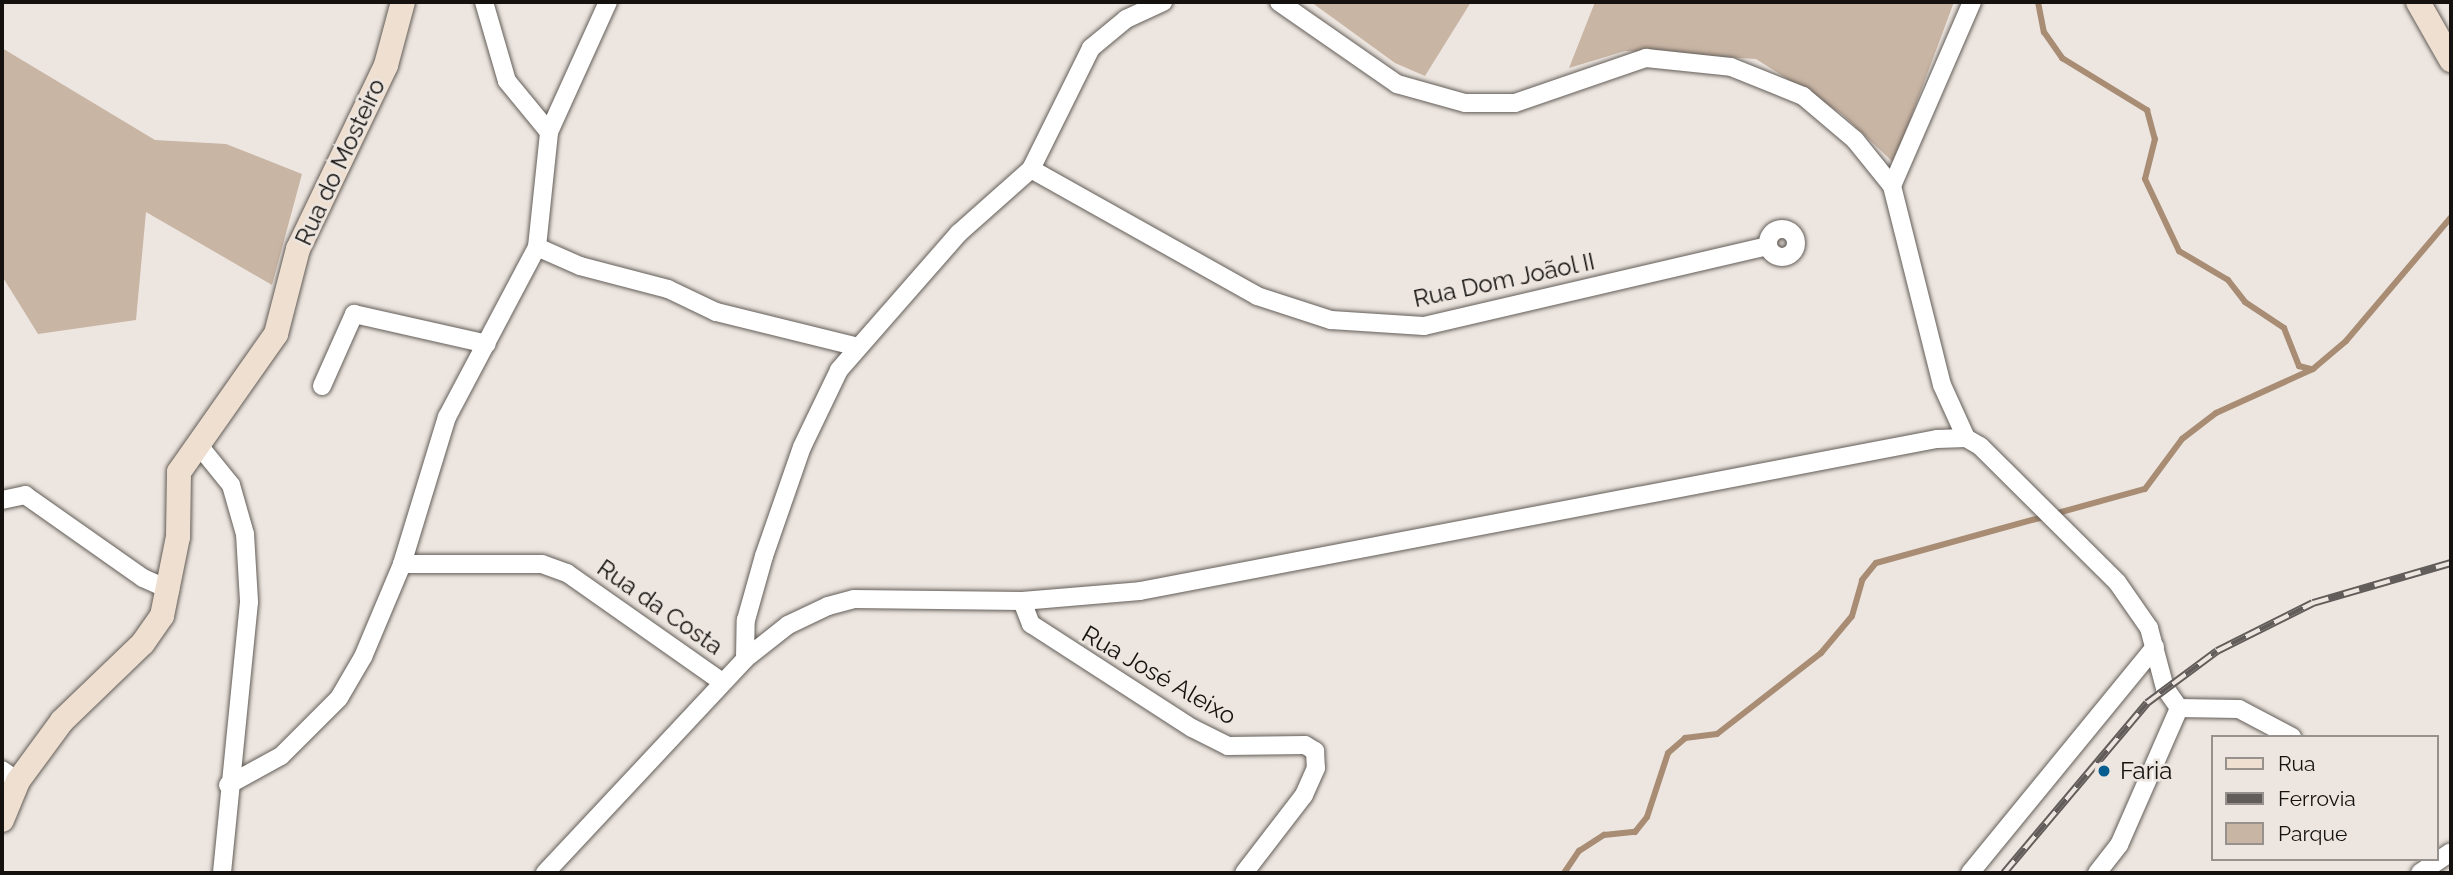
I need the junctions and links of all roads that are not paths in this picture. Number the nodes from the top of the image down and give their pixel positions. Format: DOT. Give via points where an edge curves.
graph roads {
  1 [pos="403,2"];
  2 [pos="484,2"];
  3 [pos="608,2"];
  4 [pos="1163,2"];
  5 [pos="1279,2"];
  6 [pos="1972,2"];
  7 [pos="2418,2"];
  8 [pos="2451,60"];
  9 [pos="549,132"];
  10 [pos="1031,169"];
  11 [pos="1892,186"];
  12 [pos="1767,246"];
  13 [pos="537,247"];
  14 [pos="487,344"];
  15 [pos="858,347"];
  16 [pos="322,386"];
  17 [pos="1966,438"];
  18 [pos="197,443"];
  19 [pos="2,500"];
  20 [pos="402,564"];
  21 [pos="170,590"];
  22 [pos="1022,601"];
  23 [pos="2155,647"];
  24 [pos="745,659"];
  25 [pos="722,682"];
  26 [pos="2179,708"];
  27 [pos="2288,735"];
  28 [pos="10,775"];
  29 [pos="228,785"];
  30 [pos="2,820"];
  31 [pos="222,873"];
  32 [pos="545,873"];
  33 [pos="1244,873"];
  34 [pos="1970,873"];
  35 [pos="2097,873"];
  1 -- 18 [label="main road, Rua do Mosteiro" via="386,65 298,249 276,334"];
  2 -- 9 [label="street" via="507,81"];
  3 -- 9 [label="street"];
  4 -- 10 [label="street" via="1126,19 1091,48"];
  5 -- 11 [label="street" via="1397,84 1465,103 1515,103 1646,58 1731,67 1803,96 1855,140"];
  6 -- 11 [label="street"];
  7 -- 8 [label="main road"];
  9 -- 13 [label="street"];
  10 -- 12 [label="street, Rua Dom Joãol II" via="1257,296 1331,320 1424,326"];
  10 -- 15 [label="street" via="959,233"];
  11 -- 17 [label="street" via="1942,385"];
  13 -- 14 [label="street"];
  13 -- 15 [label="street" via="580,266 668,289 716,312"];
  14 -- 16 [label="street" via="354,314"];
  14 -- 20 [label="street" via="447,416"];
  15 -- 24 [label="street" via="838,370 802,447 746,620"];
  17 -- 22 [label="street" via="1140,591"];
  17 -- 23 [label="street" via="2027,489 2126,593"];
  18 -- 21 [label="main road, Rua do Mosteiro" via="179,472"];
  18 -- 29 [label="street" via="231,485 245,534 249,602"];
  19 -- 21 [label="street" via="25,495 143,578"];
  20 -- 25 [label="street, Rua da Costa" via="554,568 605,595"];
  20 -- 29 [label="street" via="340,698 281,756"];
  21 -- 28 [label="main road, Rua do Mosteiro" via="144,643"];
  22 -- 24 [label="street" via="854,600 788,625"];
  22 -- 33 [label="street, Rua José Aleixo" via="1031,624 1192,728 1228,746 1315,751 1316,768 1304,794"];
  23 -- 26 [label="street" via="2165,688"];
  23 -- 34 [label="street"];
  24 -- 25 [label="street"];
  25 -- 32 [label="street"];
  26 -- 27 [label="street" via="2239,709"];
  26 -- 35 [label="street" via="2119,845"];
  28 -- 30 [label="main road, Rua do Mosteiro"];
  29 -- 31 [label="street"];
}
